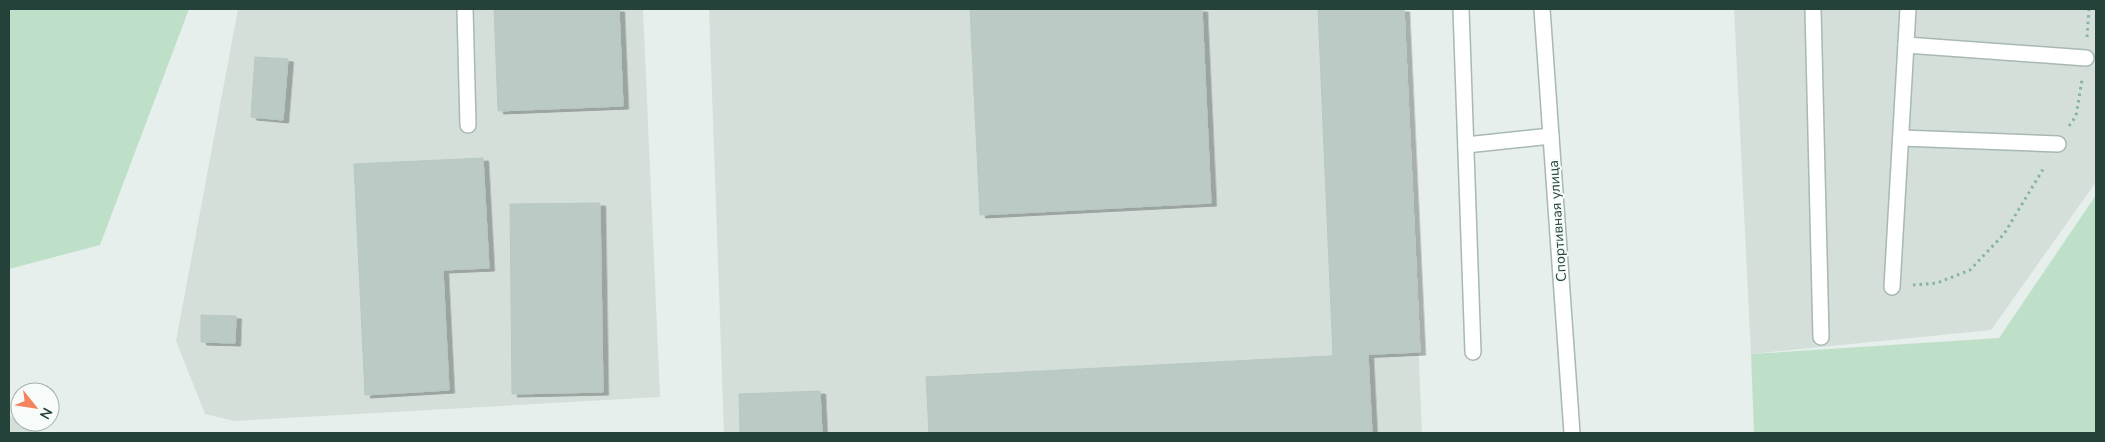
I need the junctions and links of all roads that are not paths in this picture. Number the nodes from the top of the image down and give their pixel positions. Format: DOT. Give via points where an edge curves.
graph roads {
  1 [pos="465,9"];
  2 [pos="1461,9"];
  3 [pos="1542,9"];
  4 [pos="1812,9"];
  5 [pos="1908,9"];
  6 [pos="1906,46"];
  7 [pos="2086,58"];
  8 [pos="468,125"];
  9 [pos="1551,136"];
  10 [pos="1901,138"];
  11 [pos="2058,144"];
  12 [pos="1466,145"];
  13 [pos="1892,287"];
  14 [pos="1821,337"];
  15 [pos="1473,352"];
  16 [pos="1572,433"];
  1 -- 8 [label="street"];
  2 -- 12 [label="street"];
  3 -- 9 [label="street, Спортивная улица"];
  4 -- 14 [label="street"];
  5 -- 6 [label="street"];
  6 -- 7 [label="street"];
  6 -- 10 [label="street"];
  9 -- 12 [label="street"];
  9 -- 16 [label="street, Спортивная улица"];
  10 -- 11 [label="street"];
  10 -- 13 [label="street"];
  12 -- 15 [label="street"];
}
